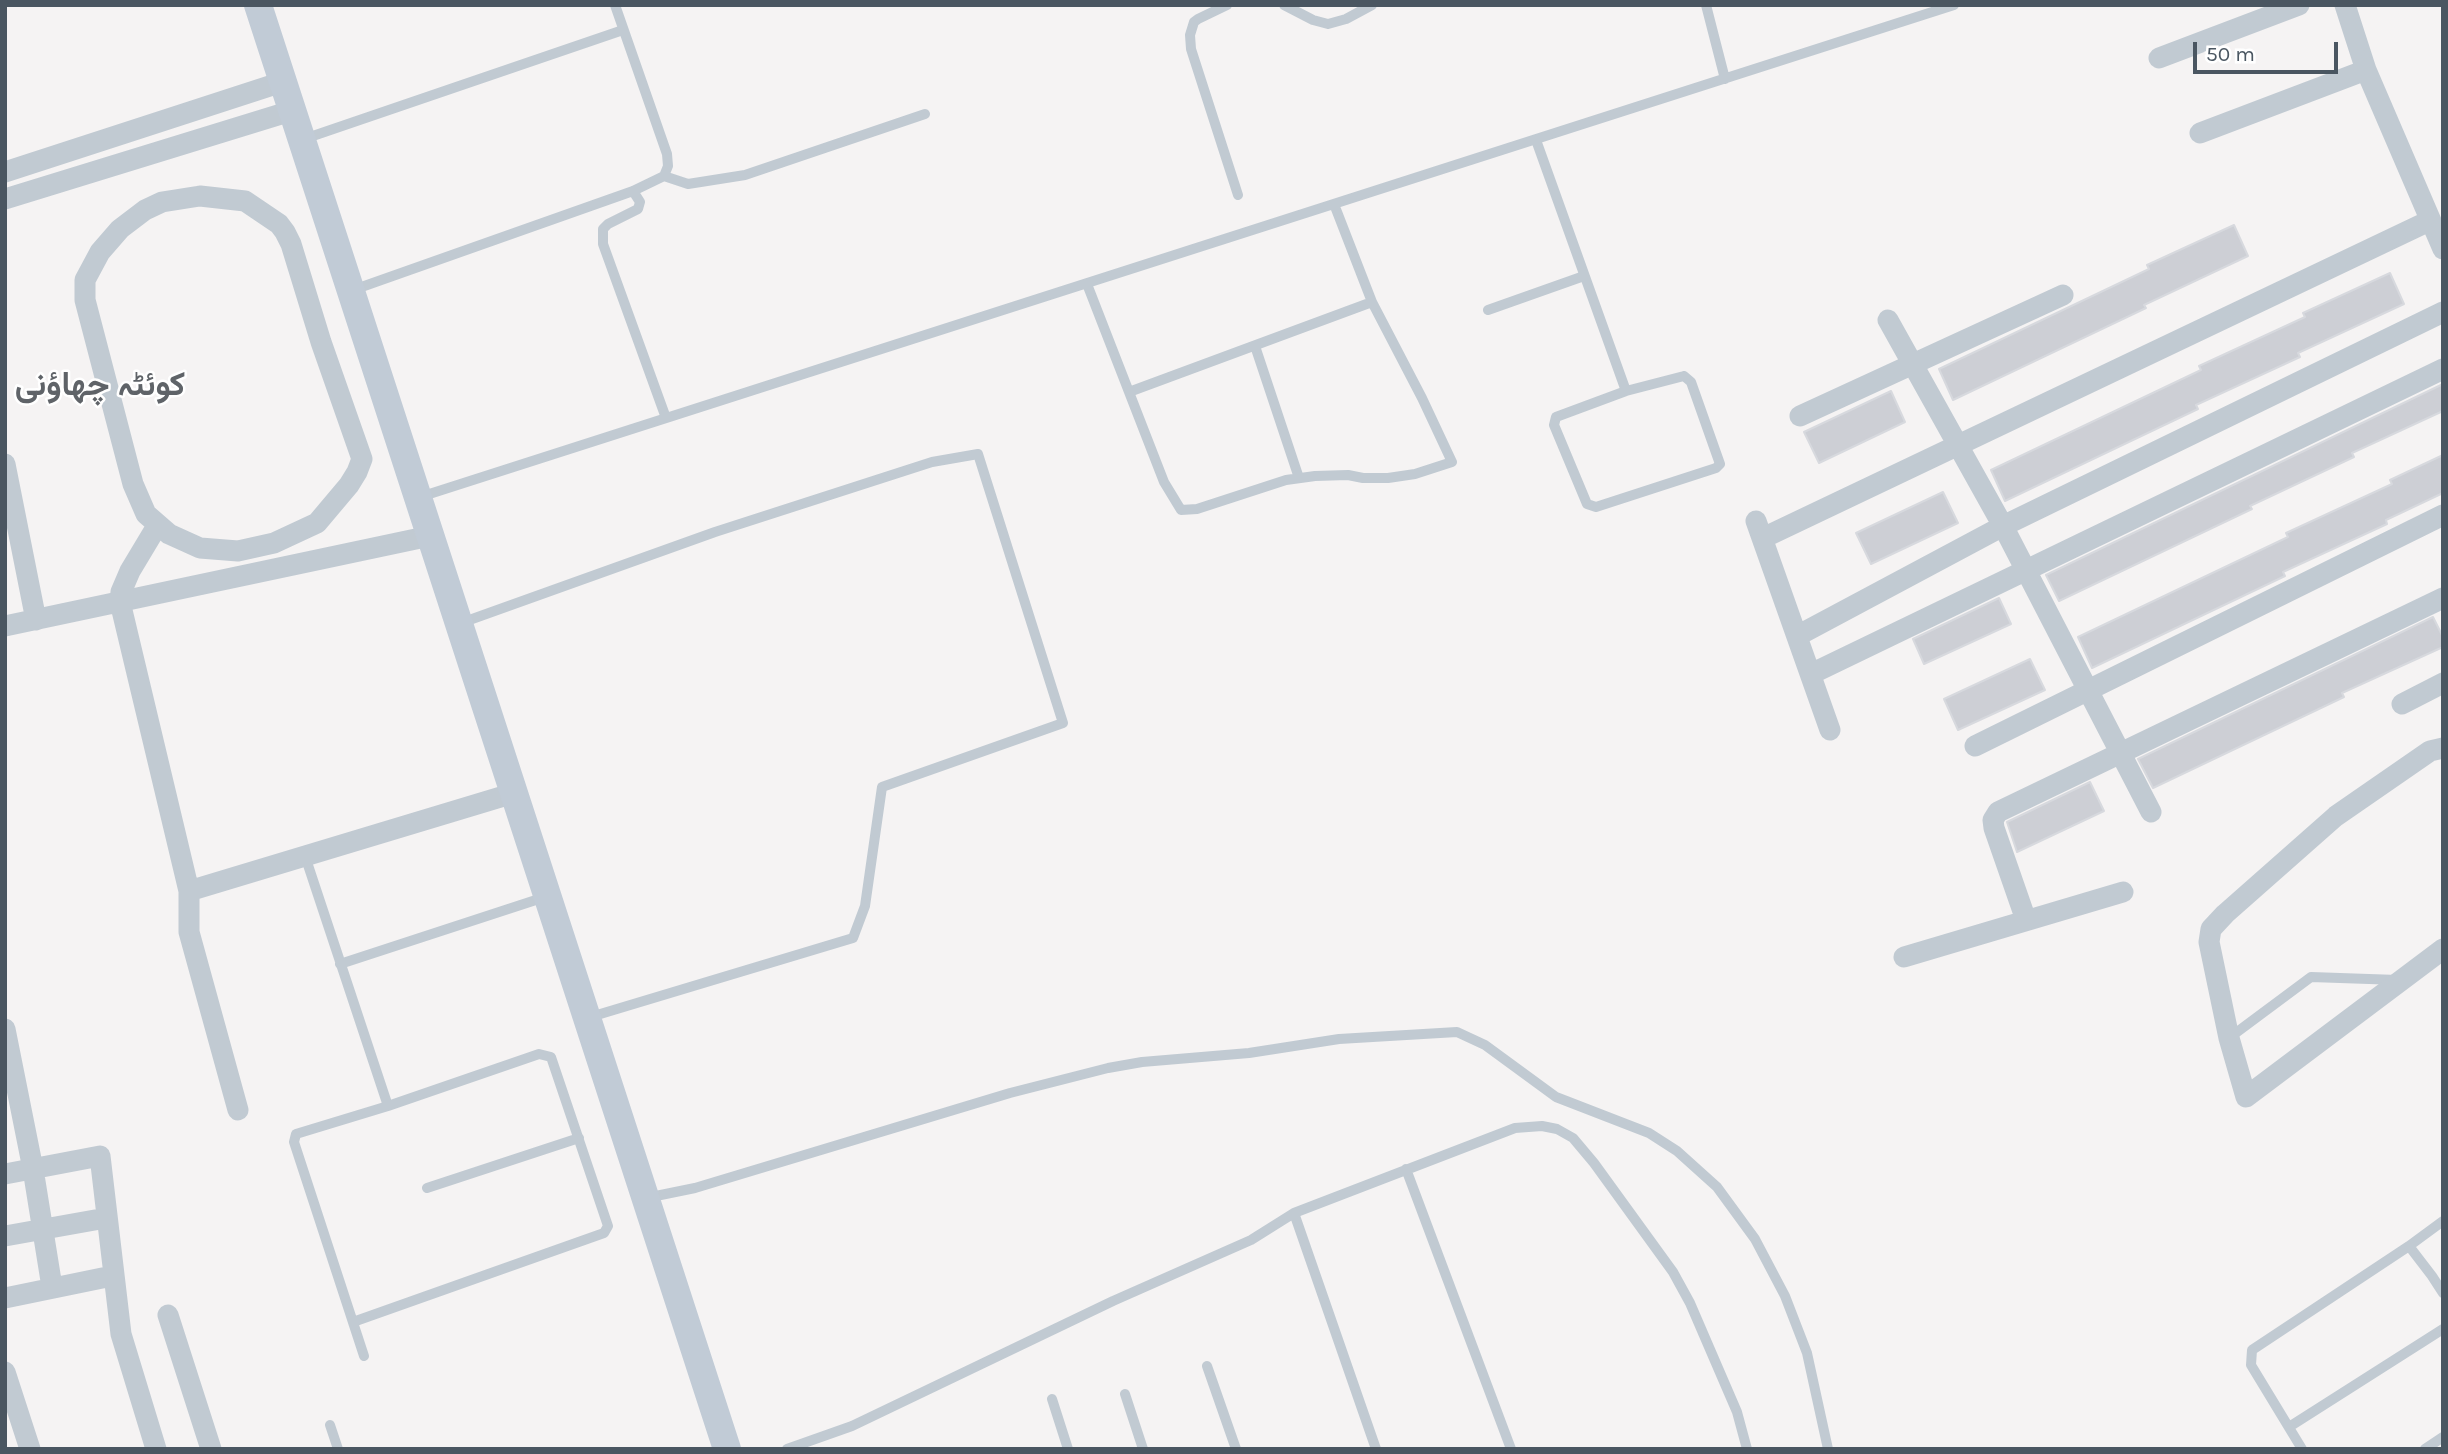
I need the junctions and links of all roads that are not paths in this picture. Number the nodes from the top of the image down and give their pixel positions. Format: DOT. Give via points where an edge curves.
graph roads {
  1 [pos="258,5"];
  2 [pos="615,5"];
  3 [pos="1227,5"];
  4 [pos="1284,5"];
  5 [pos="1372,5"];
  6 [pos="1706,5"];
  7 [pos="2299,5"];
  8 [pos="2345,5"];
  9 [pos="1950,6"];
  10 [pos="623,30"];
  11 [pos="2159,58"];
  12 [pos="2366,70"];
  13 [pos="1725,79"];
  14 [pos="282,82"];
  15 [pos="291,111"];
  16 [pos="925,114"];
  17 [pos="2200,133"];
  18 [pos="1536,139"];
  19 [pos="301,140"];
  20 [pos="5,172"];
  21 [pos="664,176"];
  22 [pos="633,191"];
  23 [pos="1238,195"];
  24 [pos="5,199"];
  25 [pos="1334,204"];
  26 [pos="2432,209"];
  27 [pos="2443,249"];
  28 [pos="1584,275"];
  29 [pos="1087,284"];
  30 [pos="350,291"];
  31 [pos="2063,295"];
  32 [pos="1372,302"];
  33 [pos="1488,310"];
  34 [pos="2443,312"];
  35 [pos="1888,320"];
  36 [pos="1255,346"];
  37 [pos="1913,365"];
  38 [pos="2443,369"];
  39 [pos="1626,391"];
  40 [pos="1129,392"];
  41 [pos="1800,416"];
  42 [pos="666,418"];
  43 [pos="1957,444"];
  44 [pos="5,464"];
  45 [pos="1298,478"];
  46 [pos="418,498"];
  47 [pos="2443,515"];
  48 [pos="317,523"];
  49 [pos="157,526"];
  50 [pos="2003,526"];
  51 [pos="430,536"];
  52 [pos="336,556"];
  53 [pos="2024,570"];
  54 [pos="2443,598"];
  55 [pos="120,602"];
  56 [pos="36,620"];
  57 [pos="459,624"];
  58 [pos="5,626"];
  59 [pos="1797,636"];
  60 [pos="1811,674"];
  61 [pos="2443,683"];
  62 [pos="2086,690"];
  63 [pos="2402,705"];
  64 [pos="1830,730"];
  65 [pos="1975,746"];
  66 [pos="2443,748"];
  67 [pos="2119,752"];
  68 [pos="514,793"];
  69 [pos="2151,812"];
  70 [pos="305,856"];
  71 [pos="189,891"];
  72 [pos="2123,892"];
  73 [pos="548,896"];
  74 [pos="2026,920"];
  75 [pos="2443,949"];
  76 [pos="1904,957"];
  77 [pos="341,964"];
  78 [pos="2401,980"];
  79 [pos="587,1018"];
  80 [pos="5,1029"];
  81 [pos="2229,1038"];
  82 [pos="388,1105"];
  83 [pos="238,1110"];
  84 [pos="579,1138"];
  85 [pos="33,1169"];
  86 [pos="1406,1169"];
  87 [pos="5,1174"];
  88 [pos="427,1188"];
  89 [pos="646,1198"];
  90 [pos="1294,1213"];
  91 [pos="106,1219"];
  92 [pos="2443,1221"];
  93 [pos="43,1230"];
  94 [pos="5,1236"];
  95 [pos="2409,1247"];
  96 [pos="112,1276"];
  97 [pos="52,1287"];
  98 [pos="2443,1293"];
  99 [pos="5,1298"];
  100 [pos="168,1315"];
  101 [pos="353,1322"];
  102 [pos="2443,1329"];
  103 [pos="364,1356"];
  104 [pos="1207,1366"];
  105 [pos="5,1372"];
  106 [pos="1125,1394"];
  107 [pos="1052,1399"];
  108 [pos="330,1425"];
  109 [pos="2289,1427"];
  110 [pos="2443,1437"];
  111 [pos="30,1449"];
  112 [pos="156,1449"];
  113 [pos="211,1449"];
  114 [pos="338,1449"];
  115 [pos="727,1449"];
  116 [pos="787,1449"];
  117 [pos="1068,1449"];
  118 [pos="1143,1449"];
  119 [pos="1236,1449"];
  120 [pos="1376,1449"];
  121 [pos="1511,1449"];
  122 [pos="1746,1449"];
  123 [pos="1828,1449"];
  124 [pos="2302,1449"];
  125 [pos="2425,1449"];
  1 -- 14 [label="main road"];
  2 -- 10 [label="lane"];
  3 -- 23 [label="lane" via="1194,22 1190,35"];
  4 -- 5 [label="lane" via="1328,23"];
  6 -- 13 [label="lane"];
  7 -- 11 [label="street"];
  8 -- 12 [label="street"];
  9 -- 13 [label="lane"];
  10 -- 19 [label="lane"];
  10 -- 21 [label="lane" via="667,154"];
  12 -- 17 [label="street"];
  12 -- 26 [label="street"];
  13 -- 18 [label="lane"];
  14 -- 15 [label="main road"];
  14 -- 20 [label="street"];
  15 -- 19 [label="main road"];
  15 -- 24 [label="street"];
  16 -- 21 [label="lane" via="745,175 688,184"];
  18 -- 25 [label="lane"];
  18 -- 28 [label="lane"];
  19 -- 30 [label="main road"];
  21 -- 22 [label="lane"];
  22 -- 30 [label="lane"];
  22 -- 42 [label="lane" via="640,202 638,209 608,224 603,229 603,244"];
  25 -- 29 [label="lane"];
  25 -- 32 [label="lane"];
  26 -- 27 [label="street"];
  26 -- 43 [label="street"];
  28 -- 33 [label="lane"];
  28 -- 39 [label="lane"];
  29 -- 40 [label="lane"];
  29 -- 42 [label="lane"];
  30 -- 46 [label="main road"];
  31 -- 37 [label="street"];
  32 -- 36 [label="lane"];
  32 -- 45 [label="lane" via="1452,462 1388,478"];
  34 -- 50 [label="street"];
  35 -- 37 [label="street"];
  36 -- 40 [label="lane"];
  36 -- 45 [label="lane"];
  37 -- 41 [label="street"];
  37 -- 43 [label="street"];
  38 -- 53 [label="street"];
  39 -- 39 [label="lane" via="1556,416 1554,425 1591,506 1720,464 1691,382 1684,376"];
  40 -- 45 [label="lane" via="1164,482 1181,510"];
  42 -- 46 [label="lane"];
  43 -- 50 [label="street"];
  43 -- 59 [label="street" via="1760,529"];
  44 -- 56 [label="street"];
  46 -- 51 [label="main road"];
  47 -- 62 [label="street"];
  48 -- 49 [label="street" via="274,543 239,551 200,548"];
  48 -- 49 [label="street" via="349,485 362,459 291,244 279,224 245,201 200,196 162,202 145,210 100,252 85,280 85,300 133,485"];
  48 -- 52 [label="street"];
  49 -- 55 [label="street" via="130,571"];
  50 -- 53 [label="street"];
  50 -- 59 [label="street"];
  51 -- 52 [label="street"];
  51 -- 57 [label="main road"];
  52 -- 55 [label="street"];
  53 -- 60 [label="street"];
  53 -- 62 [label="street"];
  54 -- 67 [label="street"];
  55 -- 56 [label="street"];
  55 -- 71 [label="street"];
  56 -- 58 [label="street"];
  57 -- 68 [label="main road"];
  57 -- 79 [label="lane" via="715,532 933,462 978,454 1063,723 883,787 865,906 853,938"];
  59 -- 60 [label="street"];
  60 -- 64 [label="street"];
  61 -- 63 [label="street"];
  62 -- 65 [label="street"];
  62 -- 67 [label="street"];
  66 -- 81 [label="street" via="2430,751 2336,816 2211,929 2209,942"];
  67 -- 69 [label="street"];
  67 -- 74 [label="street" via="1998,812 1993,820"];
  68 -- 70 [label="street"];
  68 -- 73 [label="main road"];
  70 -- 71 [label="street"];
  70 -- 77 [label="lane"];
  71 -- 83 [label="street" via="189,932"];
  72 -- 74 [label="street"];
  73 -- 77 [label="lane"];
  73 -- 79 [label="main road"];
  74 -- 76 [label="street"];
  75 -- 78 [label="street"];
  77 -- 82 [label="lane"];
  78 -- 81 [label="lane" via="2311,976"];
  78 -- 81 [label="street" via="2246,1097"];
  79 -- 89 [label="main road"];
  80 -- 85 [label="street"];
  82 -- 84 [label="lane" via="547,1054"];
  82 -- 101 [label="lane" via="296,1134 294,1142"];
  84 -- 88 [label="lane"];
  84 -- 101 [label="lane" via="608,1226 604,1234"];
  85 -- 87 [label="street"];
  85 -- 91 [label="street" via="100,1156"];
  85 -- 93 [label="street"];
  86 -- 90 [label="lane"];
  86 -- 121 [label="lane"];
  86 -- 122 [label="lane" via="1515,1128 1542,1126 1573,1138 1673,1272 1737,1412"];
  89 -- 115 [label="main road"];
  89 -- 123 [label="lane" via="695,1188 1108,1068 1339,1039 1457,1032 1486,1045 1556,1097 1649,1133 1717,1187 1755,1239 1799,1329"];
  90 -- 116 [label="lane" via="1251,1240 852,1426"];
  90 -- 120 [label="lane"];
  91 -- 93 [label="street"];
  91 -- 96 [label="street"];
  92 -- 95 [label="lane"];
  93 -- 94 [label="street"];
  93 -- 97 [label="street"];
  95 -- 98 [label="lane"];
  95 -- 109 [label="lane" via="2252,1349 2251,1365"];
  96 -- 97 [label="street"];
  96 -- 112 [label="street" via="121,1334"];
  97 -- 99 [label="street"];
  100 -- 113 [label="street"];
  101 -- 103 [label="lane"];
  102 -- 109 [label="lane"];
  104 -- 119 [label="lane"];
  105 -- 111 [label="street"];
  106 -- 118 [label="lane"];
  107 -- 117 [label="lane"];
  108 -- 114 [label="lane"];
  109 -- 124 [label="lane"];
  110 -- 125 [label="lane"];
}
